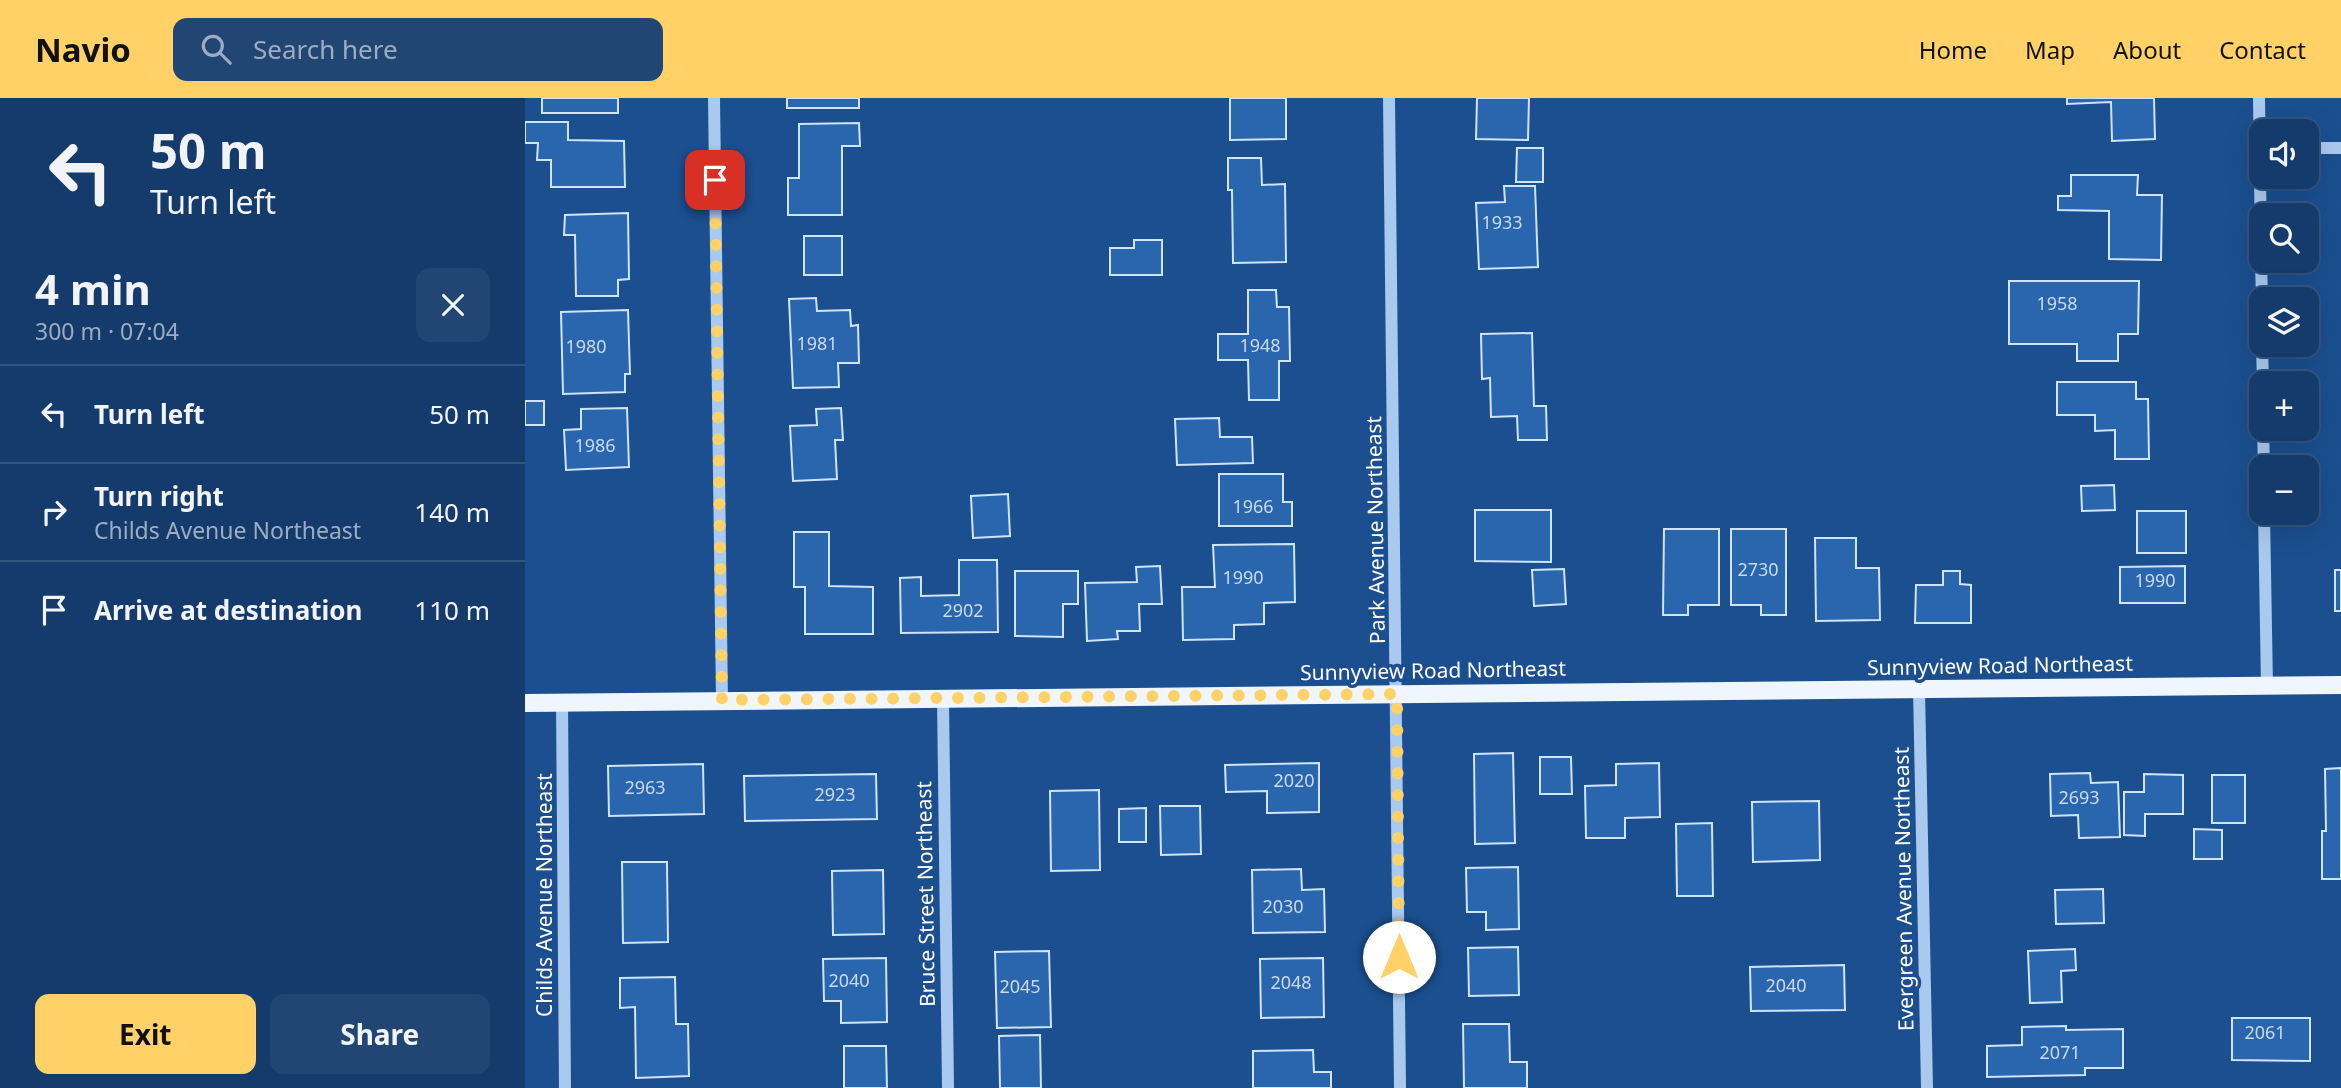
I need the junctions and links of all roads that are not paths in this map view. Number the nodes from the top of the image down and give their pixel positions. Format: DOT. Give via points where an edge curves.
graph roads {
  1 [pos="714,98"];
  2 [pos="1389,98"];
  3 [pos="2259,98"];
  4 [pos="2259,119"];
  5 [pos="2319,148"];
  6 [pos="2341,148"];
  7 [pos="2264,525"];
  8 [pos="2341,685"];
  9 [pos="2267,687"];
  10 [pos="1919,689"];
  11 [pos="1397,694"];
  12 [pos="943,699"];
  13 [pos="722,700"];
  14 [pos="562,702"];
  15 [pos="525,703"];
  16 [pos="565,1088"];
  17 [pos="948,1088"];
  18 [pos="1400,1088"];
  19 [pos="1927,1088"];
  1 -- 13 [label="street"];
  2 -- 11 [label="street, Park Avenue Northeast"];
  3 -- 4 [label="street"];
  5 -- 6 [label="street"];
  7 -- 9 [label="street"];
  8 -- 9 [label="main road, Sunnyview Road Northeast"];
  9 -- 10 [label="main road, Sunnyview Road Northeast"];
  10 -- 11 [label="main road, Sunnyview Road Northeast"];
  10 -- 19 [label="street, Evergreen Avenue Northeast"];
  11 -- 12 [label="main road, Sunnyview Road Northeast"];
  11 -- 18 [label="street, Park Avenue Northeast"];
  12 -- 13 [label="main road, Sunnyview Road Northeast"];
  12 -- 17 [label="street, Bruce Street Northeast"];
  13 -- 14 [label="main road, Sunnyview Road Northeast"];
  14 -- 15 [label="main road, Sunnyview Road Northeast"];
  14 -- 16 [label="street, Childs Avenue Northeast"];
}
